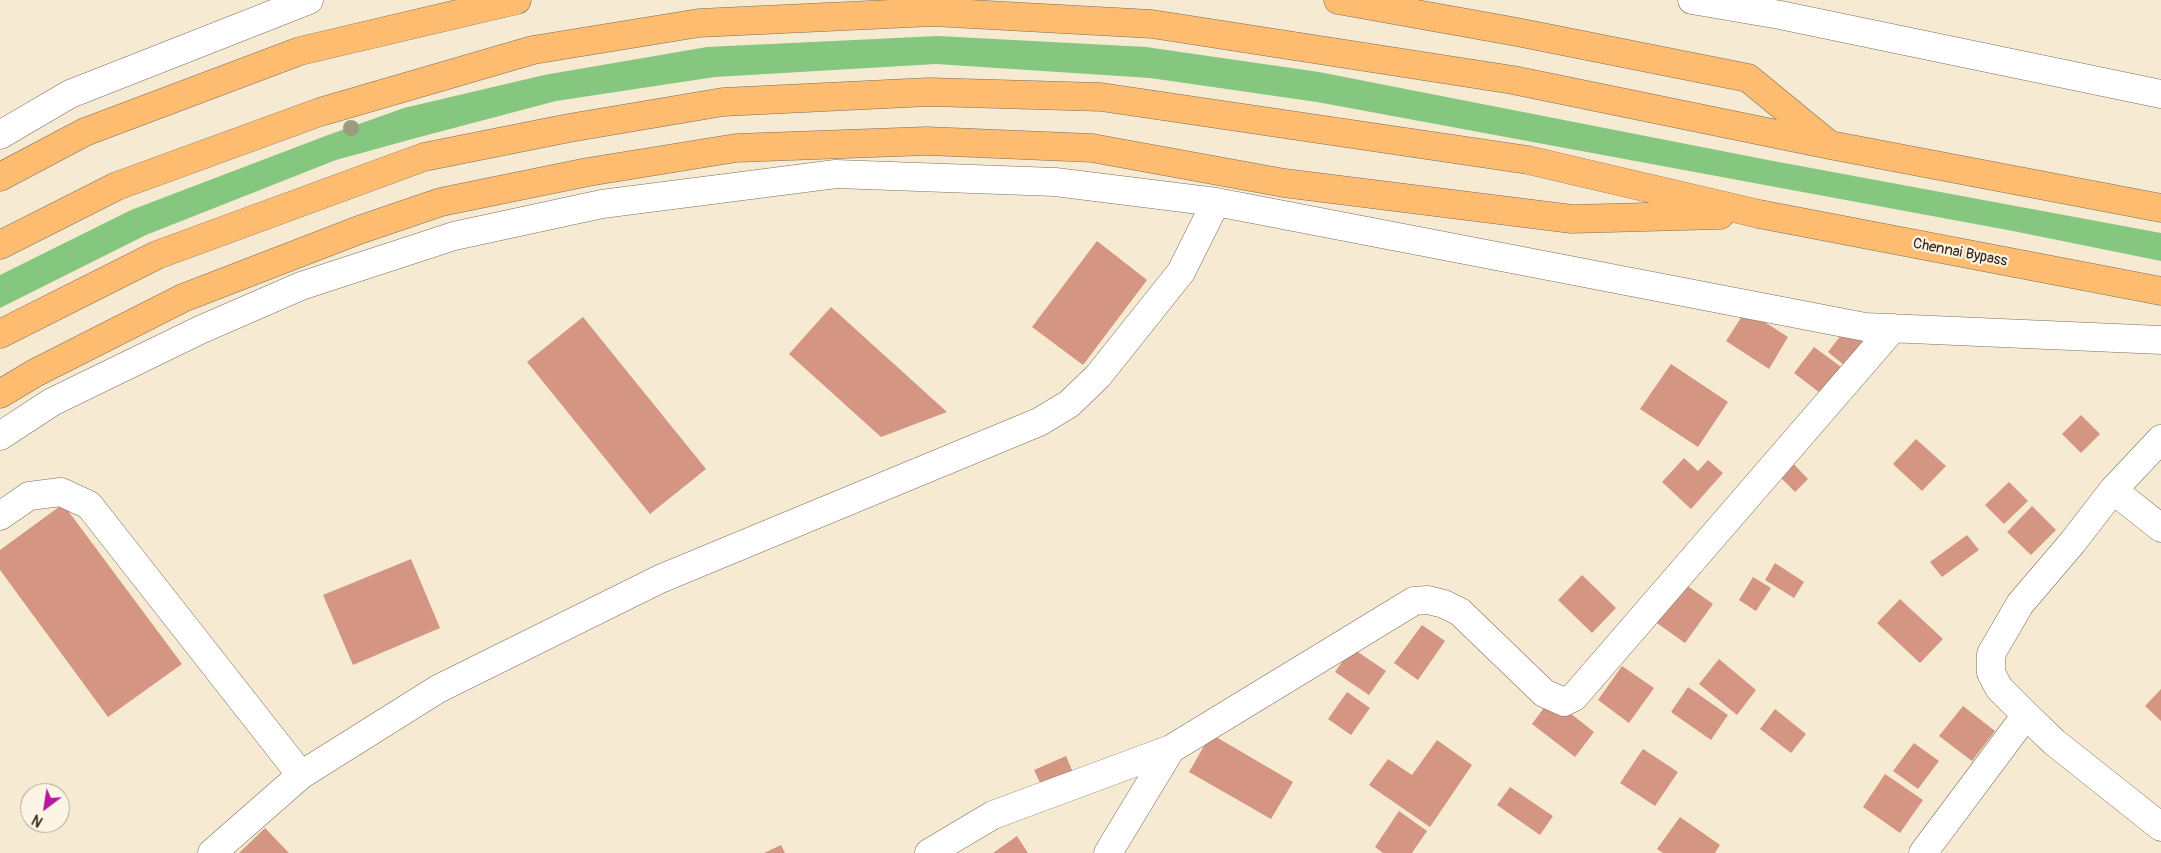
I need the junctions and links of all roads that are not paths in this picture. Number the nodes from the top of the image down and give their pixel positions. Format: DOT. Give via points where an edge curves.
graph roads {
  1 [pos="517,0"];
  2 [pos="1338,0"];
  3 [pos="1692,0"];
  4 [pos="289,3"];
  5 [pos="2161,94"];
  6 [pos="0,135"];
  7 [pos="1830,145"];
  8 [pos="0,177"];
  9 [pos="1216,202"];
  10 [pos="2161,208"];
  11 [pos="1759,214"];
  12 [pos="0,245"];
  13 [pos="2161,291"];
  14 [pos="1893,328"];
  15 [pos="0,334"];
  16 [pos="2161,340"];
  17 [pos="0,394"];
  18 [pos="0,436"];
  19 [pos="2161,439"];
  20 [pos="2113,490"];
  21 [pos="0,516"];
  22 [pos="2161,528"];
  23 [pos="2026,715"];
  24 [pos="1170,749"];
  25 [pos="301,775"];
  26 [pos="2161,826"];
  27 [pos="212,853"];
  28 [pos="929,853"];
  29 [pos="1108,853"];
  30 [pos="1922,853"];
  1 -- 8 [label="highway" via="300,51 86,132"];
  2 -- 7 [label="highway" via="1748,78"];
  3 -- 5 [label="street" via="1780,15"];
  4 -- 6 [label="street" via="70,94"];
  7 -- 10 [label="highway"];
  7 -- 12 [label="highway" via="1513,80 1152,24 933,12 699,23 533,50 320,112 118,186"];
  9 -- 14 [label="street" via="1865,327"];
  9 -- 18 [label="street" via="1055,182 836,174 602,204 454,236 300,286 200,330 52,402"];
  9 -- 25 [label="street" via="1181,272 1098,376 1069,404 1039,422 660,579 438,689"];
  11 -- 13 [label="highway, Chennai Bypass"];
  11 -- 15 [label="highway" via="1528,160 1101,97 929,92 723,102 424,157 157,255"];
  11 -- 17 [label="highway" via="1572,219 1284,183 1092,148 927,141 736,148 588,172 441,202 182,298"];
  14 -- 16 [label="street"];
  14 -- 24 [label="street" via="1574,697 1564,702 1544,693 1460,612 1428,600 1414,601"];
  19 -- 20 [label="street"];
  20 -- 22 [label="street"];
  20 -- 23 [label="street" via="2020,604 1991,654 1991,673 1995,680"];
  21 -- 25 [label="street" via="29,496 61,492 89,505"];
  23 -- 26 [label="street" via="2054,742"];
  23 -- 30 [label="street"];
  24 -- 28 [label="street" via="992,815"];
  24 -- 29 [label="street"];
  25 -- 27 [label="street"];
}
